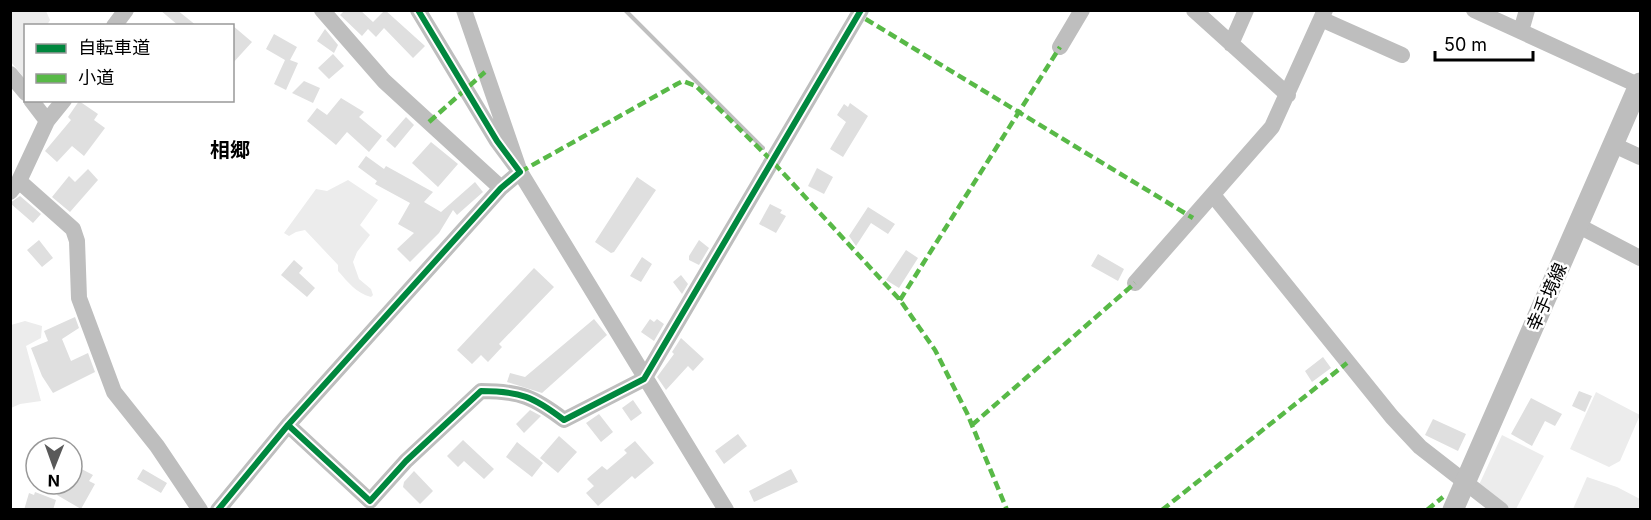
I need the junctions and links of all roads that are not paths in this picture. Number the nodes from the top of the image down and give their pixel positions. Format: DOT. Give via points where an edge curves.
graph roads {
  1 [pos="126,10"];
  2 [pos="417,10"];
  3 [pos="464,10"];
  4 [pos="861,10"];
  5 [pos="1082,10"];
  6 [pos="1194,10"];
  7 [pos="1246,10"];
  8 [pos="1473,10"];
  9 [pos="1527,10"];
  10 [pos="329,13"];
  11 [pos="1323,15"];
  12 [pos="116,24"];
  13 [pos="1521,31"];
  14 [pos="1231,44"];
  15 [pos="1060,47"];
  16 [pos="1402,55"];
  17 [pos="10,74"];
  18 [pos="1640,85"];
  19 [pos="24,91"];
  20 [pos="1288,95"];
  21 [pos="33,102"];
  22 [pos="62,102"];
  23 [pos="47,121"];
  24 [pos="1614,145"];
  25 [pos="1641,157"];
  26 [pos="520,172"];
  27 [pos="15,186"];
  28 [pos="501,188"];
  29 [pos="1213,195"];
  30 [pos="1579,226"];
  31 [pos="1641,258"];
  32 [pos="1135,283"];
  33 [pos="644,379"];
  34 [pos="288,425"];
  35 [pos="1465,482"];
  36 [pos="200,510"];
  37 [pos="218,510"];
  38 [pos="726,510"];
  39 [pos="1453,510"];
  40 [pos="1501,510"];
  1 -- 12 [label="street"];
  2 -- 26 [label="street"];
  3 -- 26 [label="street"];
  4 -- 33 [label="street"];
  5 -- 15 [label="street"];
  6 -- 14 [label="street"];
  7 -- 14 [label="street"];
  8 -- 13 [label="street"];
  9 -- 13 [label="street"];
  10 -- 28 [label="street" via="384,81"];
  11 -- 16 [label="street"];
  11 -- 20 [label="street"];
  13 -- 18 [label="street"];
  14 -- 20 [label="street"];
  17 -- 19 [label="street"];
  18 -- 24 [label="main road, 幸手境線"];
  20 -- 29 [label="street" via="1272,126"];
  21 -- 23 [label="street"];
  22 -- 23 [label="street"];
  23 -- 27 [label="street"];
  24 -- 25 [label="street"];
  24 -- 30 [label="main road, 幸手境線"];
  26 -- 28 [label="street"];
  26 -- 33 [label="street"];
  27 -- 36 [label="street" via="73,229 79,298 114,392"];
  28 -- 34 [label="street"];
  29 -- 32 [label="street"];
  29 -- 35 [label="street" via="1392,417 1420,447"];
  30 -- 31 [label="street"];
  30 -- 35 [label="main road, 幸手境線"];
  33 -- 34 [label="street" via="564,420 536,399 502,391 481,391 406,461 370,501"];
  33 -- 38 [label="street"];
  34 -- 37 [label="street"];
  35 -- 39 [label="main road, 幸手境線"];
  35 -- 40 [label="street"];
}
